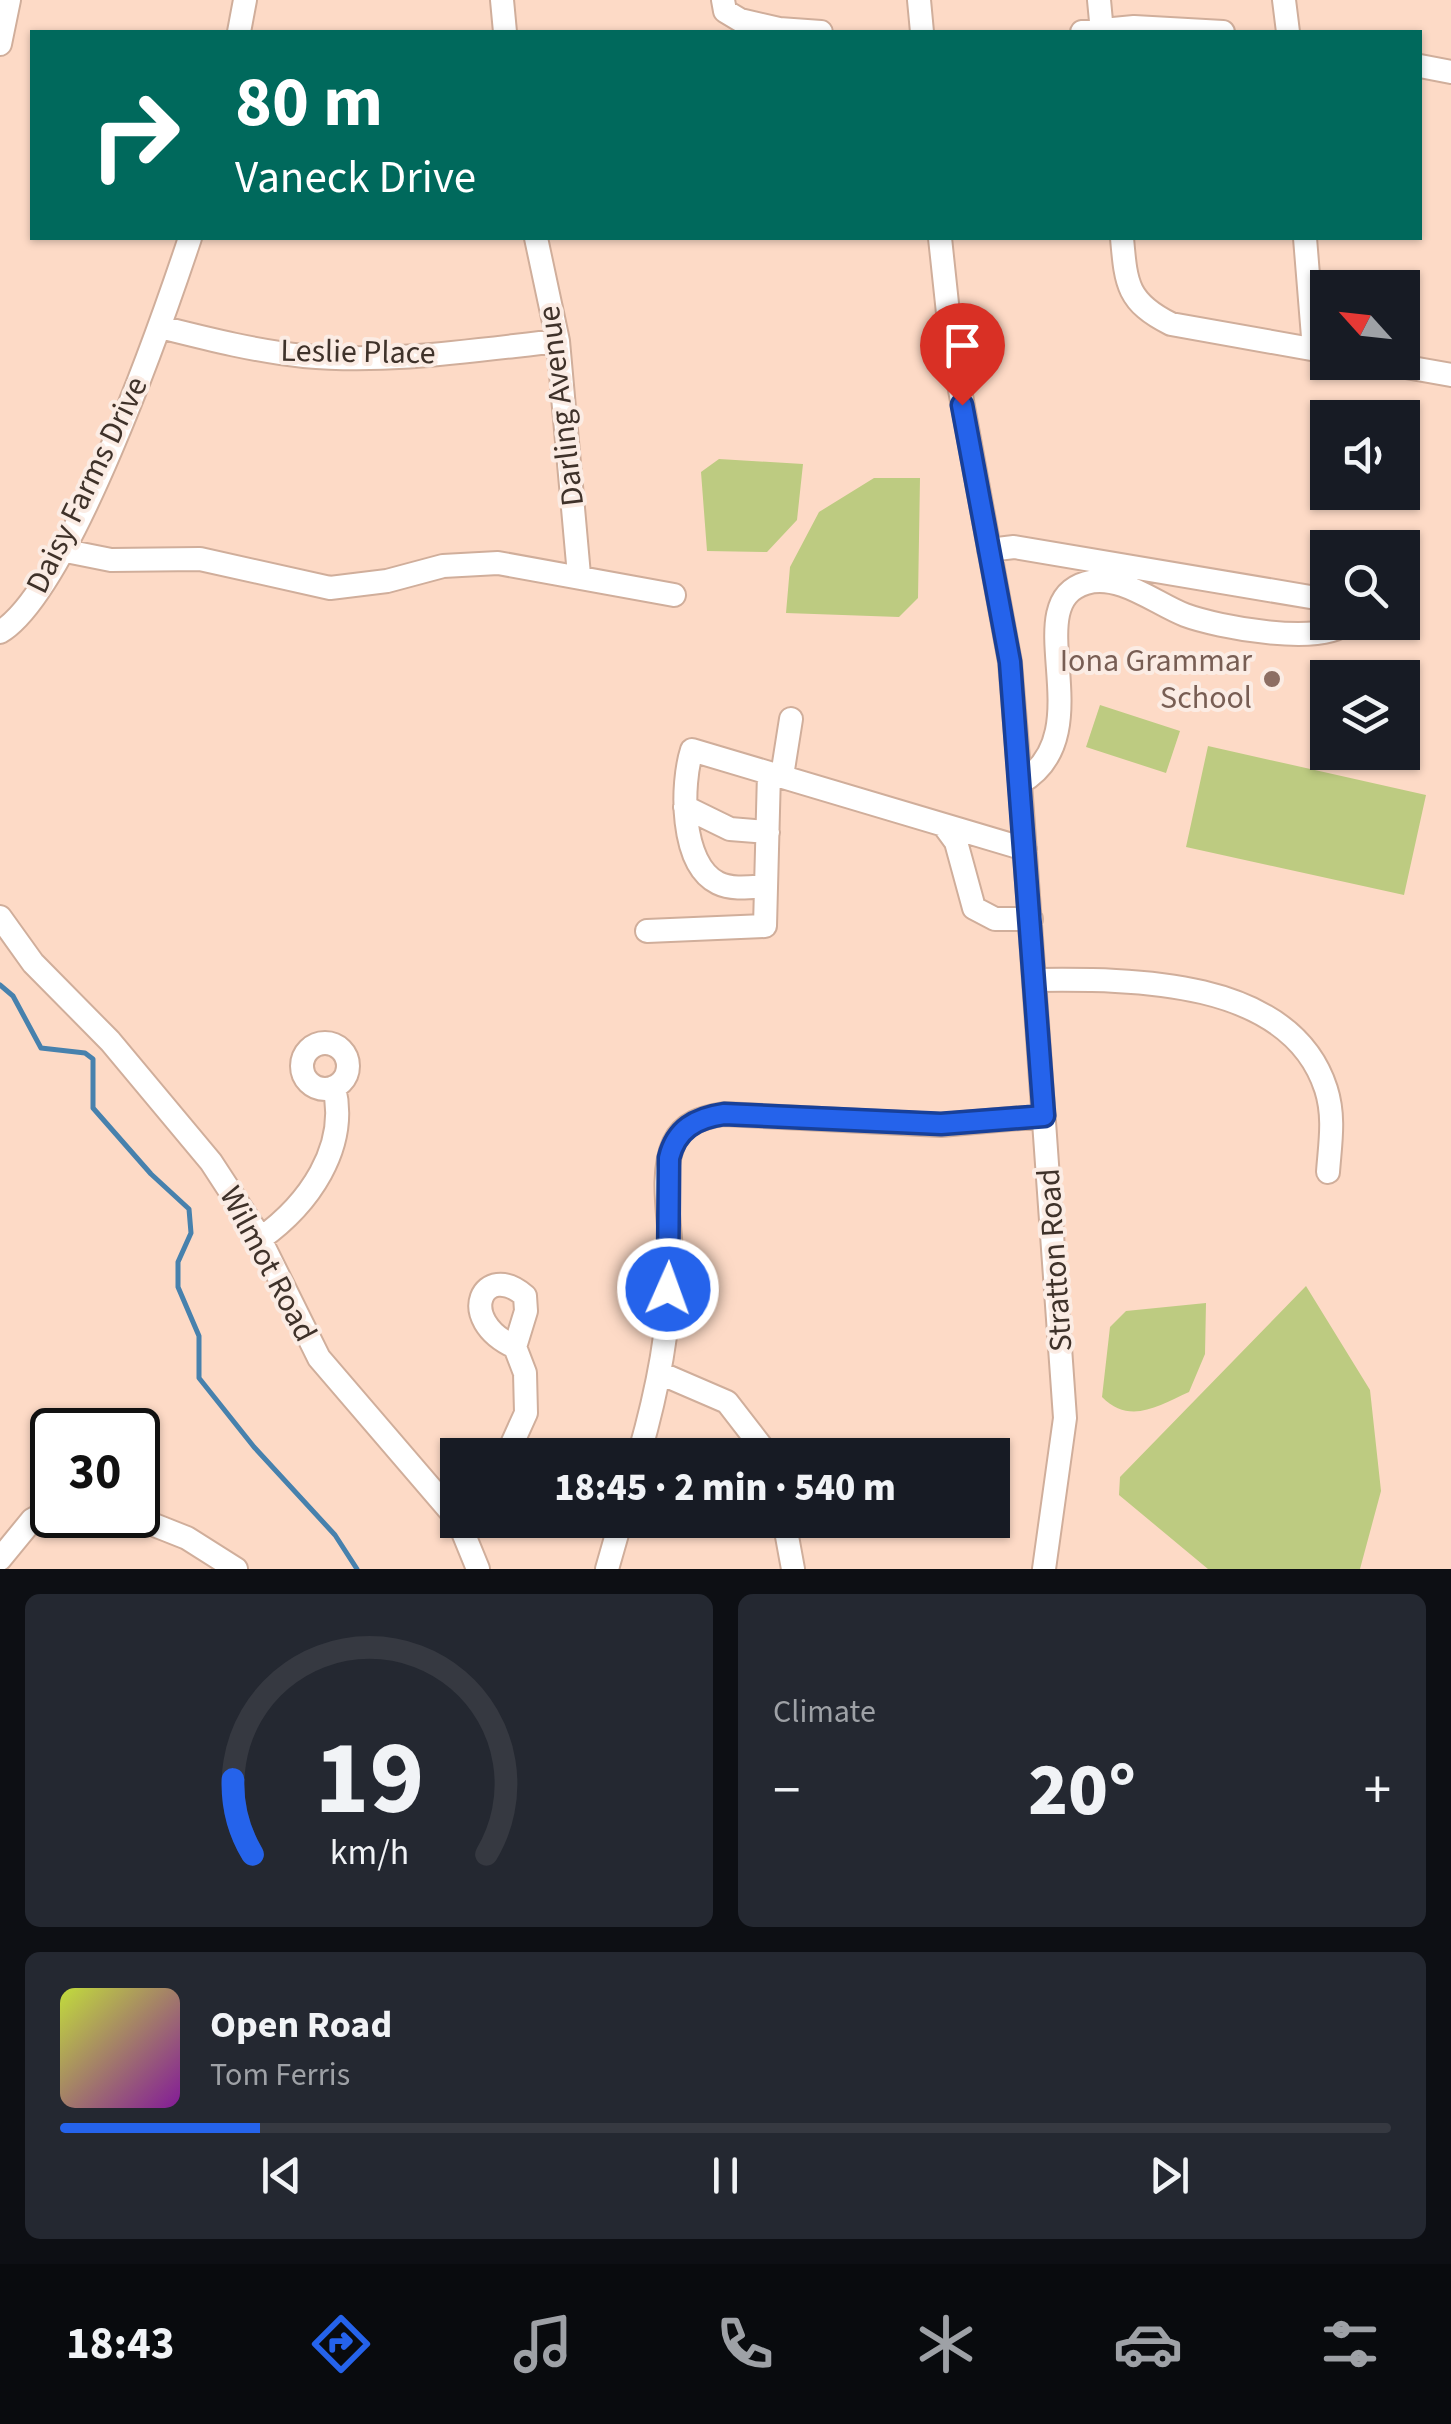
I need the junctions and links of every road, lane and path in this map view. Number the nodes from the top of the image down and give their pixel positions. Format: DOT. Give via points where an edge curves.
graph roads {
  1 [pos="10,0"];
  2 [pos="244,0"];
  3 [pos="502,0"];
  4 [pos="722,0"];
  5 [pos="920,0"];
  6 [pos="1099,0"];
  7 [pos="1284,0"];
  8 [pos="239,30"];
  9 [pos="505,30"];
  10 [pos="808,30"];
  11 [pos="922,30"];
  12 [pos="1095,30"];
  13 [pos="1111,30"];
  14 [pos="1187,30"];
  15 [pos="1288,30"];
  16 [pos="0,44"];
  17 [pos="1422,66"];
  18 [pos="1451,72"];
  19 [pos="189,240"];
  20 [pos="536,240"];
  21 [pos="940,240"];
  22 [pos="1122,240"];
  23 [pos="1305,240"];
  24 [pos="1310,273"];
  25 [pos="160,327"];
  26 [pos="558,341"];
  27 [pos="1310,348"];
  28 [pos="1420,369"];
  29 [pos="1451,375"];
  30 [pos="61,550"];
  31 [pos="989,550"];
  32 [pos="1156,572"];
  33 [pos="580,575"];
  34 [pos="674,595"];
  35 [pos="1151,595"];
  36 [pos="1310,597"];
  37 [pos="0,632"];
  38 [pos="1310,636"];
  39 [pos="792,719"];
  40 [pos="775,774"];
  41 [pos="1020,783"];
  42 [pos="685,807"];
  43 [pos="945,827"];
  44 [pos="768,832"];
  45 [pos="1025,848"];
  46 [pos="766,886"];
  47 [pos="0,918"];
  48 [pos="1030,919"];
  49 [pos="647,931"];
  50 [pos="1036,980"];
  51 [pos="334,1087"];
  52 [pos="1044,1116"];
  53 [pos="1328,1172"];
  54 [pos="256,1232"];
  55 [pos="515,1346"];
  56 [pos="662,1374"];
  57 [pos="515,1438"];
  58 [pos="645,1438"];
  59 [pos="755,1438"];
  60 [pos="440,1498"];
  61 [pos="30,1522"];
  62 [pos="160,1527"];
  63 [pos="467,1538"];
  64 [pos="616,1538"];
  65 [pos="787,1538"];
  66 [pos="0,1559"];
  67 [pos="236,1569"];
  68 [pos="478,1569"];
  69 [pos="607,1569"];
  70 [pos="793,1569"];
  71 [pos="1044,1569"];
  1 -- 16 [label="street"];
  2 -- 8 [label="street"];
  3 -- 9 [label="street"];
  4 -- 10 [label="street" via="740,20"];
  5 -- 11 [label="street"];
  6 -- 12 [label="street"];
  7 -- 15 [label="street"];
  13 -- 14 [label="street"];
  17 -- 18 [label="street"];
  19 -- 25 [label="street, Daisy Farms Drive"];
  20 -- 26 [label="street, Darling Avenue"];
  21 -- 31 [label="street, Stratton Road" via="950,341"];
  22 -- 27 [label="street" via="1130,292 1155,316"];
  23 -- 24 [label="street"];
  25 -- 26 [label="street, Leslie Place" via="308,356 438,354"];
  25 -- 30 [label="street, Daisy Farms Drive"];
  26 -- 33 [label="street, Darling Avenue"];
  28 -- 29 [label="street"];
  30 -- 33 [label="street" via="111,560 200,559 312,587 356,587 469,562"];
  30 -- 37 [label="street, Daisy Farms Drive" via="24,614"];
  31 -- 32 [label="street" via="1014,547"];
  31 -- 41 [label="street, Stratton Road" via="1010,662"];
  32 -- 35 [label="street"];
  32 -- 36 [label="street"];
  33 -- 34 [label="street"];
  35 -- 38 [label="street" via="1186,616"];
  35 -- 41 [label="street" via="1092,582 1065,598 1054,637 1060,725 1046,764"];
  39 -- 40 [label="street"];
  40 -- 42 [label="street" via="692,750"];
  40 -- 43 [label="street"];
  40 -- 44 [label="street"];
  41 -- 45 [label="street, Stratton Road"];
  42 -- 44 [label="street" via="730,829"];
  42 -- 46 [label="street" via="704,873 724,886"];
  43 -- 45 [label="street"];
  43 -- 48 [label="street" via="956,842 974,908 996,919"];
  44 -- 46 [label="street"];
  45 -- 48 [label="street, Stratton Road"];
  46 -- 49 [label="street" via="765,926"];
  47 -- 54 [label="street, Wilmot Road" via="210,1162"];
  48 -- 50 [label="street, Stratton Road"];
  50 -- 52 [label="street, Stratton Road"];
  50 -- 53 [label="street" via="1173,986 1275,1023 1295,1040 1325,1086 1332,1124"];
  51 -- 54 [label="street" via="340,1111 336,1139 318,1177"];
  52 -- 56 [label="street" via="941,1124 724,1114 694,1122 676,1138 669,1158"];
  52 -- 71 [label="street, Stratton Road" via="1066,1418"];
  54 -- 60 [label="street, Wilmot Road" via="319,1358"];
  55 -- 57 [label="street" via="525,1373 526,1413"];
  56 -- 58 [label="street"];
  56 -- 59 [label="street" via="727,1402"];
  61 -- 66 [label="street"];
  62 -- 67 [label="street"];
  63 -- 68 [label="street, Wilmot Road"];
  64 -- 69 [label="street"];
  65 -- 70 [label="street"];
}
